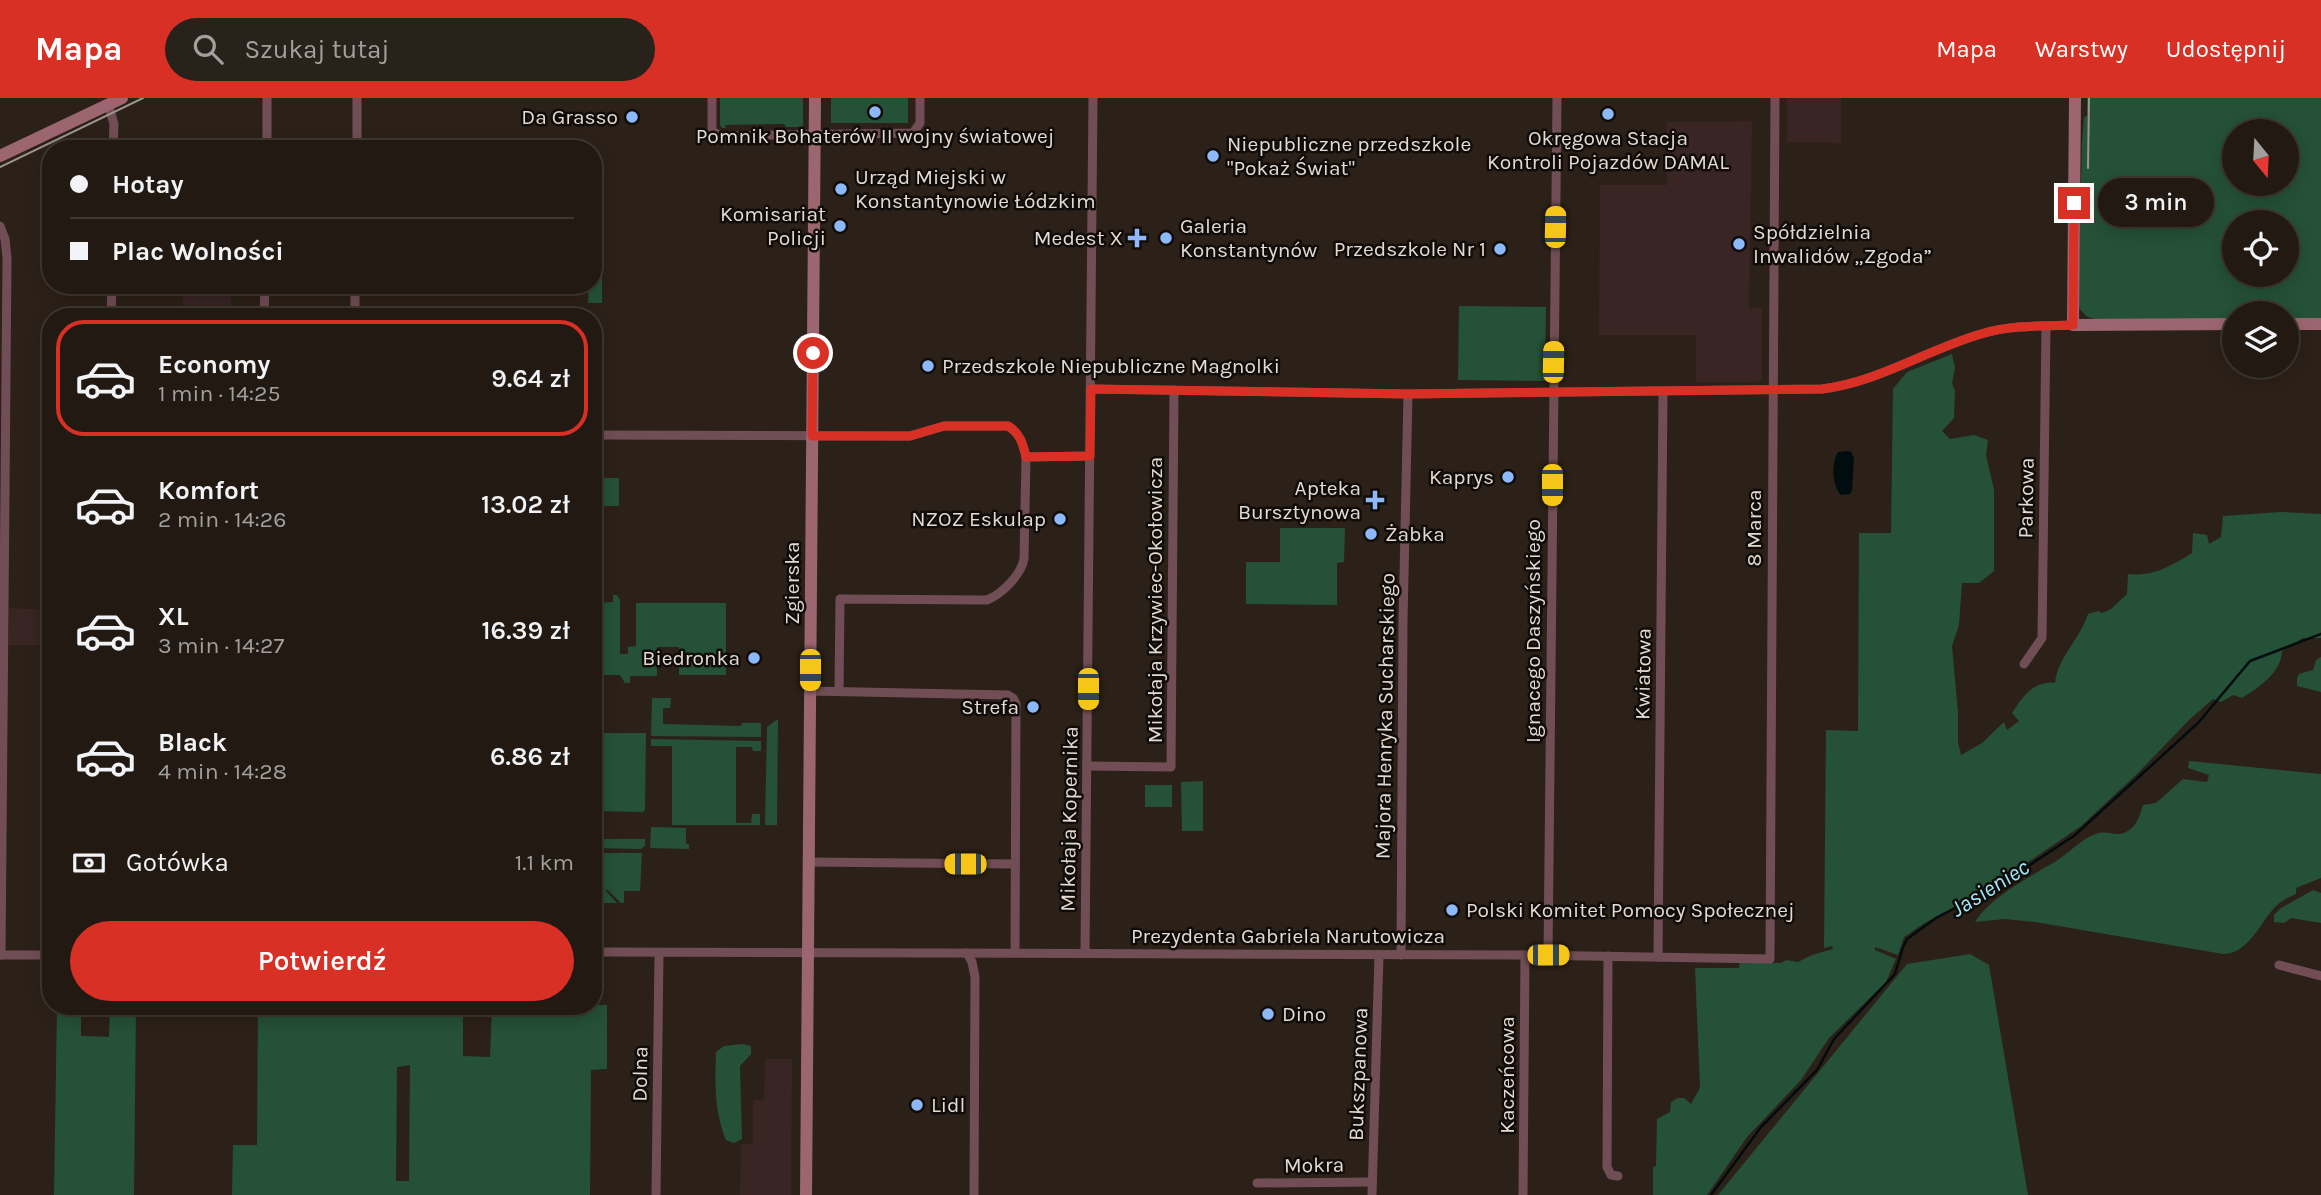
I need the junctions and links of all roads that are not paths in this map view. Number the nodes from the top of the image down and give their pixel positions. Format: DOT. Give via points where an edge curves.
graph roads {
  1 [pos="122,98"];
  2 [pos="267,98"];
  3 [pos="357,98"];
  4 [pos="712,98"];
  5 [pos="815,98"];
  6 [pos="920,98"];
  7 [pos="1093,98"];
  8 [pos="1557,98"];
  9 [pos="1775,98"];
  10 [pos="2075,98"];
  11 [pos="108,104"];
  12 [pos="814,135"];
  13 [pos="113,140"];
  14 [pos="267,140"];
  15 [pos="357,140"];
  16 [pos="0,156"];
  17 [pos="0,226"];
  18 [pos="2222,324"];
  19 [pos="2299,324"];
  20 [pos="2321,324"];
  21 [pos="2073,325"];
  22 [pos="2046,326"];
  23 [pos="1091,389"];
  24 [pos="1174,390"];
  25 [pos="1772,390"];
  26 [pos="1663,391"];
  27 [pos="1552,393"];
  28 [pos="1408,394"];
  29 [pos="602,435"];
  30 [pos="812,436"];
  31 [pos="1090,456"];
  32 [pos="1026,457"];
  33 [pos="2,609"];
  34 [pos="2024,664"];
  35 [pos="810,691"];
  36 [pos="839,691"];
  37 [pos="1087,766"];
  38 [pos="809,862"];
  39 [pos="1015,864"];
  40 [pos="602,952"];
  41 [pos="659,953"];
  42 [pos="809,953"];
  43 [pos="967,953"];
  44 [pos="1014,953"];
  45 [pos="1085,953"];
  46 [pos="1525,954"];
  47 [pos="1,955"];
  48 [pos="42,955"];
  49 [pos="1379,955"];
  50 [pos="1401,955"];
  51 [pos="1548,955"];
  52 [pos="1608,956"];
  53 [pos="1658,957"];
  54 [pos="1770,958"];
  55 [pos="2279,965"];
  56 [pos="2321,976"];
  57 [pos="1618,1176"];
  58 [pos="1372,1182"];
  59 [pos="1257,1184"];
  60 [pos="656,1195"];
  61 [pos="806,1195"];
  62 [pos="974,1195"];
  63 [pos="1372,1195"];
  64 [pos="1523,1195"];
  1 -- 11 [label="main road"];
  2 -- 14 [label="street"];
  3 -- 15 [label="street"];
  4 -- 12 [label="street" via="712,131 721,136"];
  5 -- 12 [label="main road, Zgierska"];
  6 -- 12 [label="street" via="920,123 913,133"];
  7 -- 23 [label="street, Mikołaja Kopernika"];
  8 -- 27 [label="street, Ignacego Daszyńskiego"];
  9 -- 25 [label="street, 8 Marca"];
  10 -- 21 [label="main road"];
  11 -- 13 [label="street"];
  11 -- 16 [label="main road"];
  12 -- 30 [label="main road, Zgierska"];
  17 -- 33 [label="street" via="7,258"];
  18 -- 21 [label="main road"];
  19 -- 20 [label="main road"];
  21 -- 22 [label="street"];
  22 -- 25 [label="street" via="1979,334 1857,383"];
  22 -- 34 [label="street, Parkowa" via="2042,638"];
  23 -- 24 [label="street"];
  23 -- 31 [label="street, Mikołaja Kopernika"];
  24 -- 28 [label="street"];
  24 -- 37 [label="street, Mikołaja Krzywiec-Okołowicza" via="1171,767"];
  25 -- 26 [label="street"];
  25 -- 54 [label="street, 8 Marca"];
  26 -- 27 [label="street"];
  26 -- 53 [label="street, Kwiatowa"];
  27 -- 28 [label="street"];
  27 -- 51 [label="street, Ignacego Daszyńskiego"];
  28 -- 50 [label="street, Majora Henryka Sucharskiego"];
  29 -- 30 [label="street"];
  30 -- 32 [label="street" via="910,436 944,426 1008,426 1022,440"];
  30 -- 35 [label="main road, Zgierska"];
  31 -- 32 [label="street"];
  31 -- 37 [label="street, Mikołaja Kopernika"];
  32 -- 36 [label="street" via="1020,570 987,600 840,599"];
  33 -- 47 [label="street"];
  35 -- 36 [label="street"];
  35 -- 38 [label="main road, Zgierska"];
  36 -- 39 [label="street" via="1013,698"];
  37 -- 45 [label="street, Mikołaja Kopernika"];
  38 -- 39 [label="street"];
  38 -- 42 [label="main road, Zgierska"];
  39 -- 44 [label="street"];
  40 -- 41 [label="street, Prezydenta Gabriela Narutowicza"];
  41 -- 42 [label="street, Prezydenta Gabriela Narutowicza"];
  41 -- 60 [label="street, Dolna"];
  42 -- 43 [label="street, Prezydenta Gabriela Narutowicza"];
  42 -- 61 [label="main road, Zgierska"];
  43 -- 44 [label="street, Prezydenta Gabriela Narutowicza"];
  43 -- 62 [label="street" via="975,977"];
  44 -- 45 [label="street, Prezydenta Gabriela Narutowicza"];
  45 -- 49 [label="street, Prezydenta Gabriela Narutowicza"];
  46 -- 50 [label="street, Prezydenta Gabriela Narutowicza"];
  46 -- 51 [label="street, Prezydenta Gabriela Narutowicza"];
  46 -- 64 [label="street, Kaczeńcowa"];
  47 -- 48 [label="street"];
  49 -- 50 [label="street, Prezydenta Gabriela Narutowicza"];
  49 -- 58 [label="street, Bukszpanowa"];
  51 -- 52 [label="street, Prezydenta Gabriela Narutowicza"];
  52 -- 53 [label="street, Prezydenta Gabriela Narutowicza"];
  52 -- 57 [label="street" via="1607,1167 1611,1175"];
  53 -- 54 [label="street, Prezydenta Gabriela Narutowicza"];
  55 -- 56 [label="street"];
  58 -- 59 [label="street, Mokra"];
  58 -- 63 [label="street, Bukszpanowa"];
}
